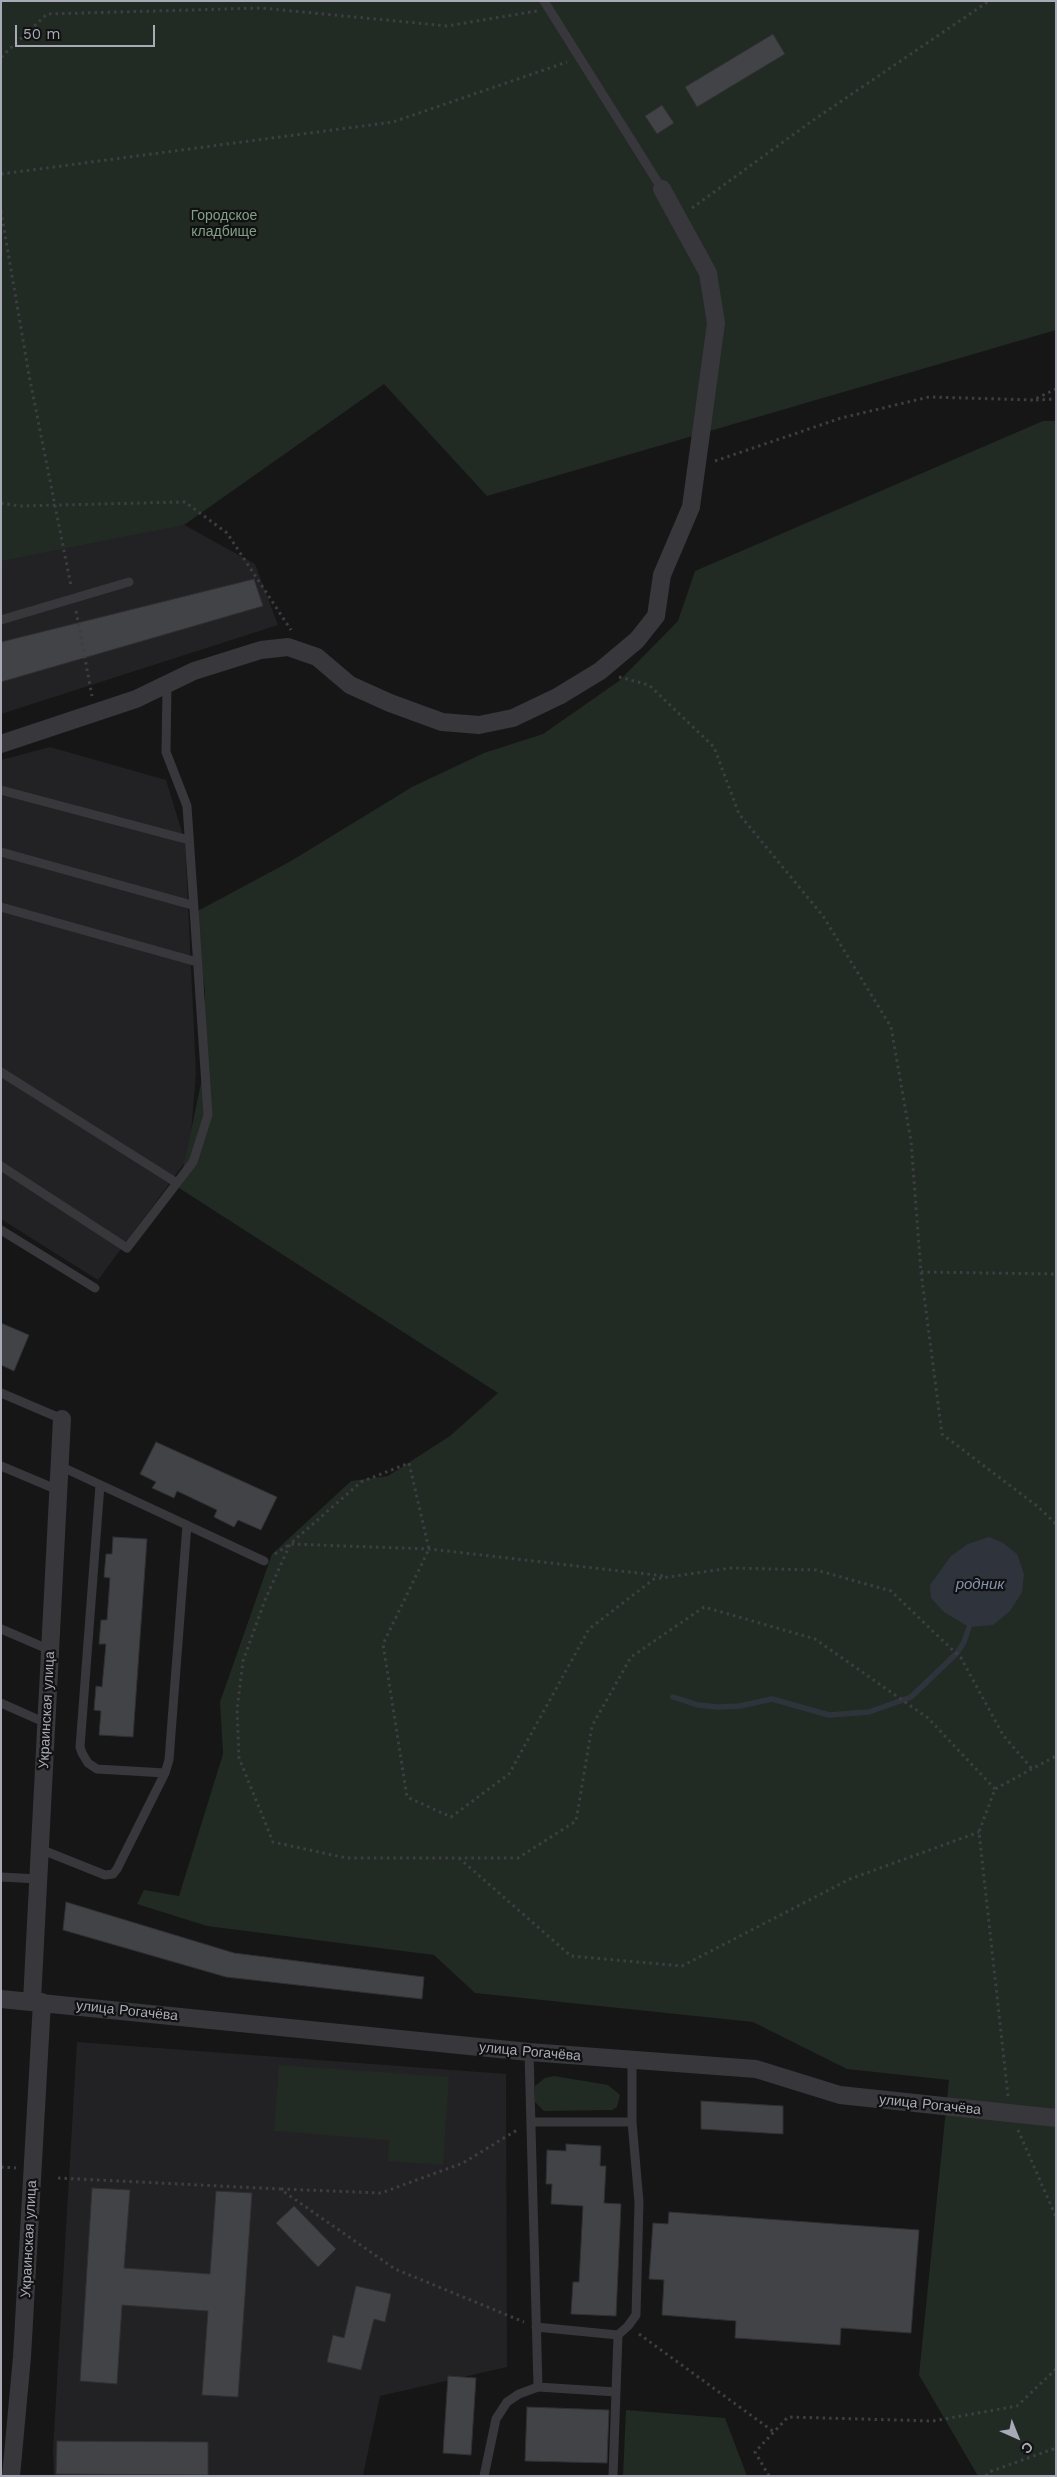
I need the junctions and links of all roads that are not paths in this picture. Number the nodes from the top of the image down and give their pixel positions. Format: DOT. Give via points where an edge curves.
graph roads {
  1 [pos="546,5"];
  2 [pos="662,189"];
  3 [pos="129,582"];
  4 [pos="1,620"];
  5 [pos="167,684"];
  6 [pos="1,744"];
  7 [pos="1,790"];
  8 [pos="189,840"];
  9 [pos="1,852"];
  10 [pos="192,905"];
  11 [pos="1,907"];
  12 [pos="197,962"];
  13 [pos="1,1072"];
  14 [pos="1,1166"];
  15 [pos="176,1183"];
  16 [pos="1,1230"];
  17 [pos="95,1288"];
  18 [pos="1,1393"];
  19 [pos="62,1419"];
  20 [pos="1,1466"];
  21 [pos="60,1466"];
  22 [pos="100,1485"];
  23 [pos="58,1490"];
  24 [pos="186,1525"];
  25 [pos="264,1561"];
  26 [pos="1,1629"];
  27 [pos="50,1650"];
  28 [pos="1,1703"];
  29 [pos="46,1723"];
  30 [pos="165,1774"];
  31 [pos="40,1849"];
  32 [pos="1,1877"];
  33 [pos="38,1879"];
  34 [pos="1,1999"];
  35 [pos="37,2002"];
  36 [pos="529,2052"];
  37 [pos="632,2060"];
  38 [pos="1056,2118"];
  39 [pos="531,2122"];
  40 [pos="632,2122"];
  41 [pos="536,2327"];
  42 [pos="618,2335"];
  43 [pos="538,2387"];
  44 [pos="616,2392"];
  45 [pos="11,2476"];
  46 [pos="484,2476"];
  47 [pos="613,2476"];
  1 -- 2 [label="lane"];
  2 -- 5 [label="street" via="708,273 716,323 691,506 662,575 656,616 637,640 600,671 559,696 513,718 479,725 442,722 390,703 350,685 317,657 288,647 261,650 194,671"];
  3 -- 4 [label="lane"];
  5 -- 6 [label="street" via="136,700"];
  5 -- 8 [label="lane" via="166,752 187,806"];
  7 -- 8 [label="lane"];
  8 -- 10 [label="lane"];
  9 -- 10 [label="lane"];
  10 -- 12 [label="lane"];
  11 -- 12 [label="lane"];
  12 -- 15 [label="lane" via="208,1115 193,1162"];
  13 -- 15 [label="lane"];
  14 -- 15 [label="lane" via="127,1248"];
  16 -- 17 [label="lane"];
  18 -- 19 [label="lane"];
  19 -- 21 [label="street, Украинская улица"];
  20 -- 23 [label="lane"];
  21 -- 22 [label="lane"];
  21 -- 23 [label="street, Украинская улица"];
  22 -- 24 [label="lane"];
  22 -- 30 [label="lane" via="82,1753 88,1763 98,1769"];
  23 -- 27 [label="street, Украинская улица"];
  24 -- 25 [label="lane"];
  24 -- 30 [label="lane" via="169,1760"];
  26 -- 27 [label="lane"];
  27 -- 29 [label="street, Украинская улица"];
  28 -- 29 [label="lane"];
  29 -- 31 [label="street, Украинская улица"];
  30 -- 31 [label="lane" via="113,1874 106,1875"];
  31 -- 33 [label="street, Украинская улица"];
  32 -- 33 [label="lane"];
  33 -- 35 [label="street, Украинская улица"];
  34 -- 35 [label="street, улица Рогачёва"];
  35 -- 36 [label="street, улица Рогачёва"];
  35 -- 45 [label="street, Украинская улица" via="22,2357"];
  36 -- 37 [label="street, улица Рогачёва"];
  36 -- 39 [label="lane"];
  37 -- 38 [label="street, улица Рогачёва" via="756,2069 840,2095"];
  37 -- 40 [label="lane"];
  39 -- 40 [label="lane"];
  39 -- 41 [label="lane"];
  40 -- 42 [label="lane" via="639,2202 636,2316"];
  41 -- 42 [label="lane"];
  41 -- 43 [label="lane"];
  42 -- 44 [label="lane"];
  43 -- 44 [label="lane"];
  43 -- 46 [label="lane" via="507,2402 496,2419"];
  44 -- 47 [label="lane"];
}
